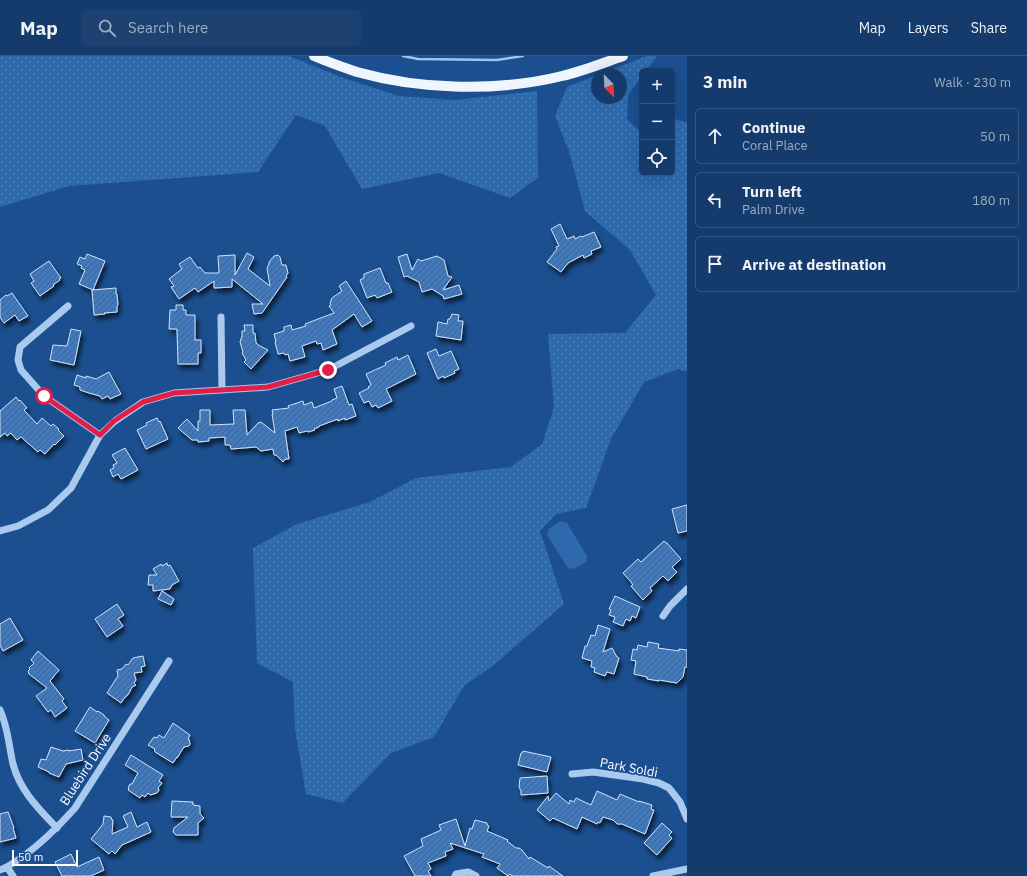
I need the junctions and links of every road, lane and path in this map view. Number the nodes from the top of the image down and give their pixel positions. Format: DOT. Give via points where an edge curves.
graph roads {
  1 [pos="314,56"];
  2 [pos="623,56"];
  3 [pos="68,306"];
  4 [pos="221,317"];
  5 [pos="411,326"];
  6 [pos="222,390"];
  7 [pos="100,435"];
  8 [pos="0,531"];
  9 [pos="687,589"];
  10 [pos="663,616"];
  11 [pos="168,661"];
  12 [pos="0,710"];
  13 [pos="572,774"];
  14 [pos="687,819"];
  15 [pos="57,828"];
  16 [pos="7,867"];
  17 [pos="687,869"];
  18 [pos="0,870"];
  19 [pos="13,876"];
  20 [pos="455,876"];
  21 [pos="476,876"];
  22 [pos="653,876"];
  1 -- 2 [label="main road" via="356,72 382,78 436,86 465,87 529,83 594,67"];
  3 -- 7 [label="street" via="20,347 18,360 21,370 44,396"];
  4 -- 6 [label="street"];
  5 -- 6 [label="street" via="328,370 268,387"];
  6 -- 7 [label="street" via="174,393 143,402 114,421"];
  7 -- 8 [label="street" via="71,488 48,510 18,526"];
  9 -- 10 [label="street"];
  11 -- 15 [label="street, Bluebird Drive" via="75,808"];
  12 -- 15 [label="street" via="20,782 31,800"];
  13 -- 14 [label="street, Park Soldi" via="593,772 659,783 669,788 680,802"];
  15 -- 16 [label="street, Bluebird Drive"];
  16 -- 18 [label="street, Bluebird Drive"];
  16 -- 19 [label="street"];
  17 -- 22 [label="street"];
  20 -- 21 [label="street" via="468,872"];
}
